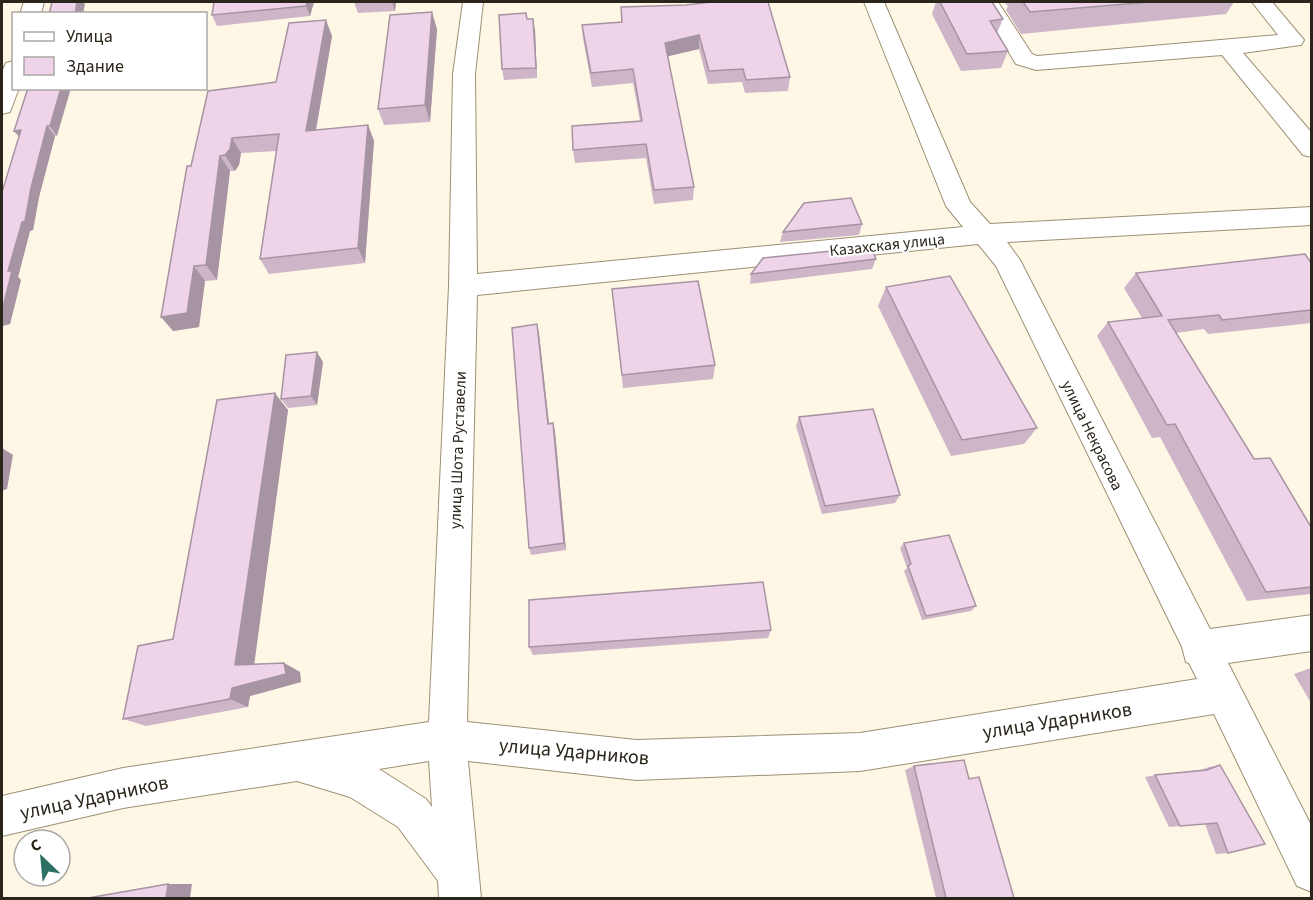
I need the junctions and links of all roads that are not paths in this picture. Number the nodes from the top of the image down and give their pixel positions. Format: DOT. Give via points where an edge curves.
graph roads {
  1 [pos="473,2"];
  2 [pos="874,2"];
  3 [pos="988,2"];
  4 [pos="1262,2"];
  5 [pos="1228,48"];
  6 [pos="12,74"];
  7 [pos="2,107"];
  8 [pos="1311,150"];
  9 [pos="1311,216"];
  10 [pos="986,234"];
  11 [pos="463,286"];
  12 [pos="1311,633"];
  13 [pos="1199,649"];
  14 [pos="1221,694"];
  15 [pos="447,739"];
  16 [pos="292,762"];
  17 [pos="2,816"];
  18 [pos="1311,872"];
  19 [pos="459,886"];
  1 -- 11 [label="street, улица Шота Руставели" via="464,74"];
  2 -- 10 [label="street, улица Некрасова" via="959,206"];
  3 -- 5 [label="street" via="1024,58 1032,63"];
  4 -- 5 [label="street" via="1293,40"];
  5 -- 8 [label="street"];
  6 -- 7 [label="street"];
  9 -- 10 [label="street, Казахская улица"];
  10 -- 11 [label="street, Казахская улица"];
  10 -- 13 [label="street, улица Некрасова" via="1006,260"];
  11 -- 15 [label="street, улица Шота Руставели"];
  12 -- 13 [label="street"];
  13 -- 14 [label="street, улица Некрасова"];
  14 -- 15 [label="street, улица Ударников" via="860,752 636,760"];
  14 -- 18 [label="street, улица Некрасова"];
  15 -- 16 [label="street, улица Ударников"];
  15 -- 19 [label="street, улица Шота Руставели"];
  16 -- 17 [label="street, улица Ударников" via="123,788"];
  16 -- 19 [label="street" via="359,779 412,813"];
}
